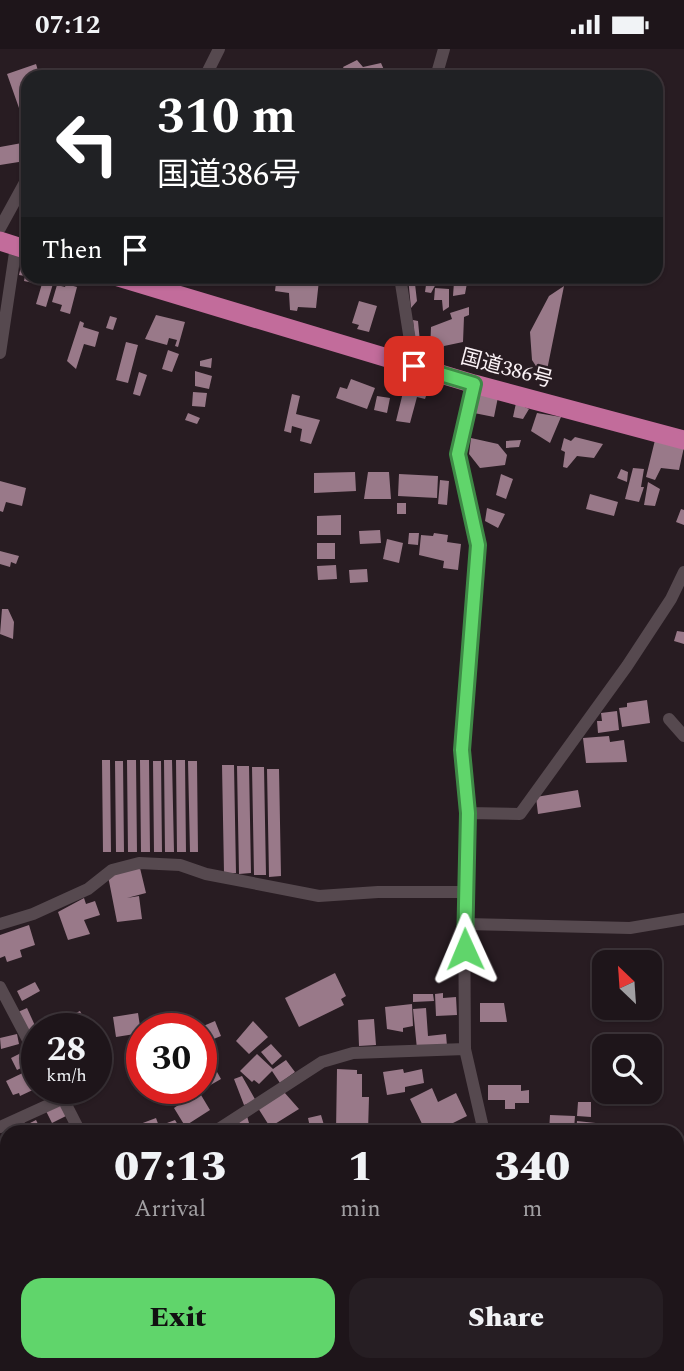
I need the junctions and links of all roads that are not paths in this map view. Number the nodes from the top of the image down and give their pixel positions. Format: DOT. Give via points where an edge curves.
graph roads {
  1 [pos="219,49"];
  2 [pos="444,49"];
  3 [pos="208,70"];
  4 [pos="438,70"];
  5 [pos="21,190"];
  6 [pos="0,228"];
  7 [pos="15,246"];
  8 [pos="141,284"];
  9 [pos="401,284"];
  10 [pos="0,352"];
  11 [pos="414,366"];
  12 [pos="474,384"];
  13 [pos="684,440"];
  14 [pos="684,572"];
  15 [pos="669,719"];
  16 [pos="684,736"];
  17 [pos="468,813"];
  18 [pos="464,892"];
  19 [pos="684,919"];
  20 [pos="0,924"];
  21 [pos="465,924"];
  22 [pos="0,987"];
  23 [pos="21,1027"];
  24 [pos="465,1049"];
  25 [pos="41,1104"];
  26 [pos="66,1104"];
  27 [pos="4,1125"];
  28 [pos="77,1125"];
  29 [pos="225,1125"];
  30 [pos="482,1125"];
  1 -- 3 [label="street"];
  2 -- 4 [label="street"];
  5 -- 6 [label="street"];
  7 -- 10 [label="street"];
  8 -- 11 [label="highway, 国道386号"];
  9 -- 11 [label="street"];
  11 -- 12 [label="highway, 国道386号"];
  12 -- 13 [label="highway, 国道386号"];
  12 -- 17 [label="street" via="458,454 478,545 462,750"];
  14 -- 17 [label="street" via="627,666 520,814"];
  15 -- 16 [label="street"];
  17 -- 18 [label="street"];
  18 -- 20 [label="street" via="319,896 180,865 139,863 112,870 88,889"];
  18 -- 21 [label="street"];
  19 -- 21 [label="street" via="630,928"];
  21 -- 24 [label="street"];
  22 -- 23 [label="street"];
  24 -- 29 [label="street" via="353,1053 323,1062"];
  24 -- 30 [label="street"];
  25 -- 27 [label="street"];
  26 -- 28 [label="street"];
}
